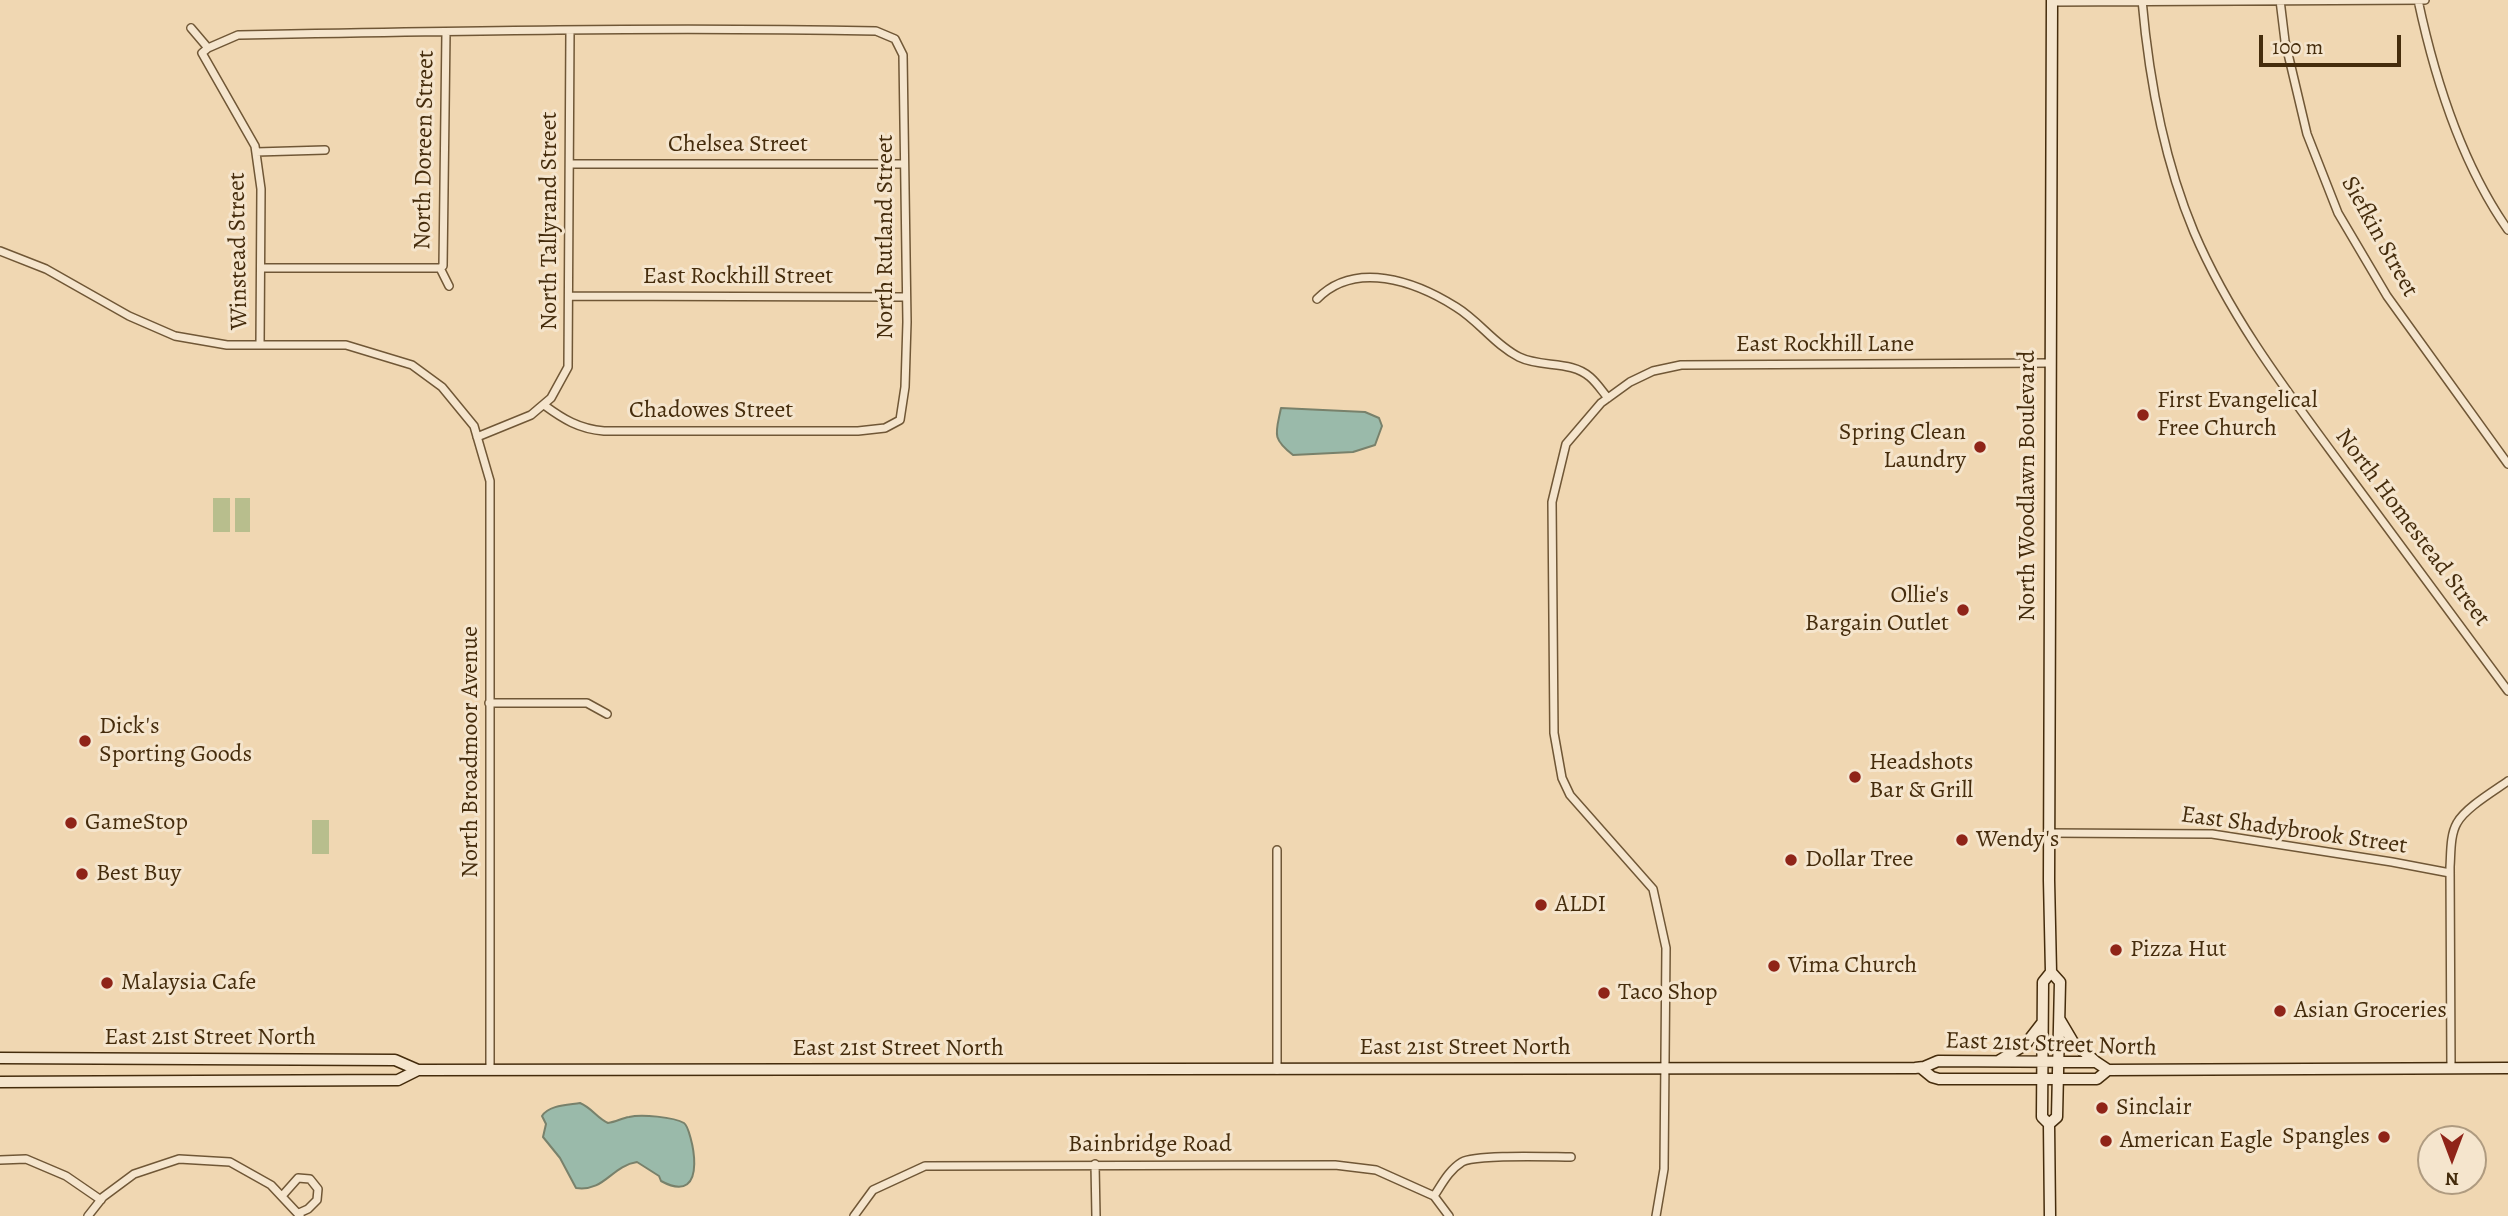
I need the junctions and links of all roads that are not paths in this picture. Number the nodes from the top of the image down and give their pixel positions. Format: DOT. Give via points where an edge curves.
graph roads {
  1 [pos="2142,0"];
  2 [pos="2425,0"];
  3 [pos="2052,1"];
  4 [pos="2280,1"];
  5 [pos="2418,1"];
  6 [pos="191,28"];
  7 [pos="570,30"];
  8 [pos="446,32"];
  9 [pos="208,48"];
  10 [pos="325,150"];
  11 [pos="256,152"];
  12 [pos="571,164"];
  13 [pos="904,164"];
  14 [pos="2508,230"];
  15 [pos="0,251"];
  16 [pos="261,268"];
  17 [pos="440,268"];
  18 [pos="449,286"];
  19 [pos="570,296"];
  20 [pos="906,297"];
  21 [pos="1317,299"];
  22 [pos="260,345"];
  23 [pos="2050,363"];
  24 [pos="1608,398"];
  25 [pos="544,405"];
  26 [pos="885,428"];
  27 [pos="477,438"];
  28 [pos="2508,464"];
  29 [pos="2508,691"];
  30 [pos="489,703"];
  31 [pos="607,714"];
  32 [pos="2508,781"];
  33 [pos="2049,833"];
  34 [pos="1277,850"];
  35 [pos="2450,873"];
  36 [pos="2051,972"];
  37 [pos="2059,1019"];
  38 [pos="2042,1023"];
  39 [pos="0,1058"];
  40 [pos="1997,1062"];
  41 [pos="2042,1062"];
  42 [pos="2058,1062"];
  43 [pos="2096,1062"];
  44 [pos="1921,1068"];
  45 [pos="2451,1068"];
  46 [pos="2508,1068"];
  47 [pos="490,1069"];
  48 [pos="1664,1069"];
  49 [pos="418,1070"];
  50 [pos="1277,1070"];
  51 [pos="2108,1070"];
  52 [pos="2042,1079"];
  53 [pos="2058,1079"];
  54 [pos="0,1082"];
  55 [pos="2049,1124"];
  56 [pos="1571,1157"];
  57 [pos="0,1160"];
  58 [pos="1095,1164"];
  59 [pos="282,1196"];
  60 [pos="1434,1196"];
  61 [pos="101,1200"];
  62 [pos="300,1214"];
  63 [pos="88,1216"];
  64 [pos="854,1216"];
  65 [pos="1096,1216"];
  66 [pos="1449,1216"];
  67 [pos="1656,1216"];
  68 [pos="2050,1216"];
  1 -- 3 [label="street"];
  1 -- 4 [label="street"];
  1 -- 29 [label="street, North Homestead Street" via="2163,143 2194,232 2238,321"];
  2 -- 5 [label="street"];
  3 -- 23 [label="main road, North Woodlawn Boulevard"];
  4 -- 5 [label="street"];
  4 -- 28 [label="street, Siefkin Street" via="2307,134 2339,213 2386,296"];
  5 -- 14 [label="street" via="2453,122 2488,201"];
  6 -- 9 [label="street"];
  7 -- 8 [label="street"];
  7 -- 12 [label="street, North Tallyrand Street"];
  7 -- 13 [label="street, North Rutland Street" via="876,31 895,39 903,55"];
  8 -- 9 [label="street" via="238,34"];
  8 -- 17 [label="street, North Doreen Street"];
  9 -- 11 [label="street, Winstead Street" via="202,53"];
  10 -- 11 [label="street"];
  11 -- 16 [label="street, Winstead Street"];
  12 -- 13 [label="street, Chelsea Street"];
  12 -- 19 [label="street, North Tallyrand Street"];
  13 -- 20 [label="street, North Rutland Street"];
  15 -- 22 [label="street" via="46,269 174,335 227,345"];
  16 -- 17 [label="street"];
  16 -- 22 [label="street, Winstead Street"];
  17 -- 18 [label="street"];
  19 -- 20 [label="street, East Rockhill Street"];
  19 -- 25 [label="street, North Tallyrand Street" via="568,367"];
  20 -- 26 [label="street, North Rutland Street" via="900,420"];
  21 -- 24 [label="street" via="1354,277 1403,282 1456,307 1516,355 1532,363 1569,366 1590,376"];
  22 -- 27 [label="street" via="346,345 412,365 442,387 474,426"];
  23 -- 24 [label="street, East Rockhill Lane" via="1681,365 1653,371"];
  23 -- 33 [label="main road, North Woodlawn Boulevard"];
  24 -- 48 [label="street, East Rockhill Lane" via="1566,444 1552,502 1554,733 1570,795 1653,889 1666,948"];
  25 -- 26 [label="street, Chadowes Street" via="587,430"];
  25 -- 27 [label="street"];
  27 -- 30 [label="street, North Broadmoor Avenue" via="490,481"];
  30 -- 31 [label="street" via="587,704"];
  30 -- 47 [label="street, North Broadmoor Avenue"];
  32 -- 35 [label="street" via="2457,823"];
  33 -- 35 [label="street, East Shadybrook Street" via="2212,834"];
  33 -- 36 [label="main road, North Woodlawn Boulevard"];
  34 -- 50 [label="street"];
  35 -- 45 [label="street"];
  36 -- 37 [label="main road, North Woodlawn Boulevard" via="2060,982"];
  36 -- 38 [label="main road, North Woodlawn Boulevard" via="2043,982"];
  37 -- 42 [label="main road, North Woodlawn Boulevard"];
  37 -- 43 [label="main road" via="2073,1042"];
  38 -- 40 [label="main road" via="2025,1045"];
  38 -- 41 [label="main road, North Woodlawn Boulevard"];
  39 -- 49 [label="main road, East 21st Street North" via="395,1060"];
  40 -- 41 [label="main road, East 21st Street North"];
  40 -- 44 [label="main road, East 21st Street North" via="1938,1061"];
  41 -- 42 [label="main road, East 21st Street North"];
  41 -- 52 [label="main road, North Woodlawn Boulevard"];
  42 -- 43 [label="main road, East 21st Street North"];
  42 -- 53 [label="main road, North Woodlawn Boulevard"];
  43 -- 51 [label="main road, East 21st Street North"];
  44 -- 48 [label="main road, East 21st Street North"];
  44 -- 52 [label="main road" via="1939,1079"];
  45 -- 46 [label="main road, East 21st Street North"];
  45 -- 51 [label="main road, East 21st Street North"];
  47 -- 49 [label="main road, East 21st Street North"];
  47 -- 50 [label="main road, East 21st Street North"];
  48 -- 50 [label="main road, East 21st Street North"];
  48 -- 67 [label="street, East Rockhill Lane" via="1664,1169"];
  49 -- 54 [label="main road, East 21st Street North" via="398,1080"];
  51 -- 53 [label="main road" via="2096,1079"];
  52 -- 53 [label="main road"];
  52 -- 55 [label="main road, North Woodlawn Boulevard" via="2042,1117"];
  53 -- 55 [label="main road, North Woodlawn Boulevard" via="2057,1117"];
  55 -- 68 [label="main road, North Woodlawn Boulevard"];
  56 -- 60 [label="street" via="1463,1161"];
  57 -- 61 [label="street" via="26,1159 66,1175"];
  58 -- 60 [label="street, Bainbridge Road" via="1335,1165 1376,1170"];
  58 -- 64 [label="street, Bainbridge Road" via="925,1166 873,1190"];
  58 -- 65 [label="street"];
  59 -- 61 [label="street" via="230,1162 179,1159 134,1174"];
  59 -- 62 [label="street"];
  59 -- 62 [label="street" via="298,1178 310,1179 318,1189 317,1200"];
  60 -- 66 [label="street, Bainbridge Road"];
  61 -- 63 [label="street"];
}
